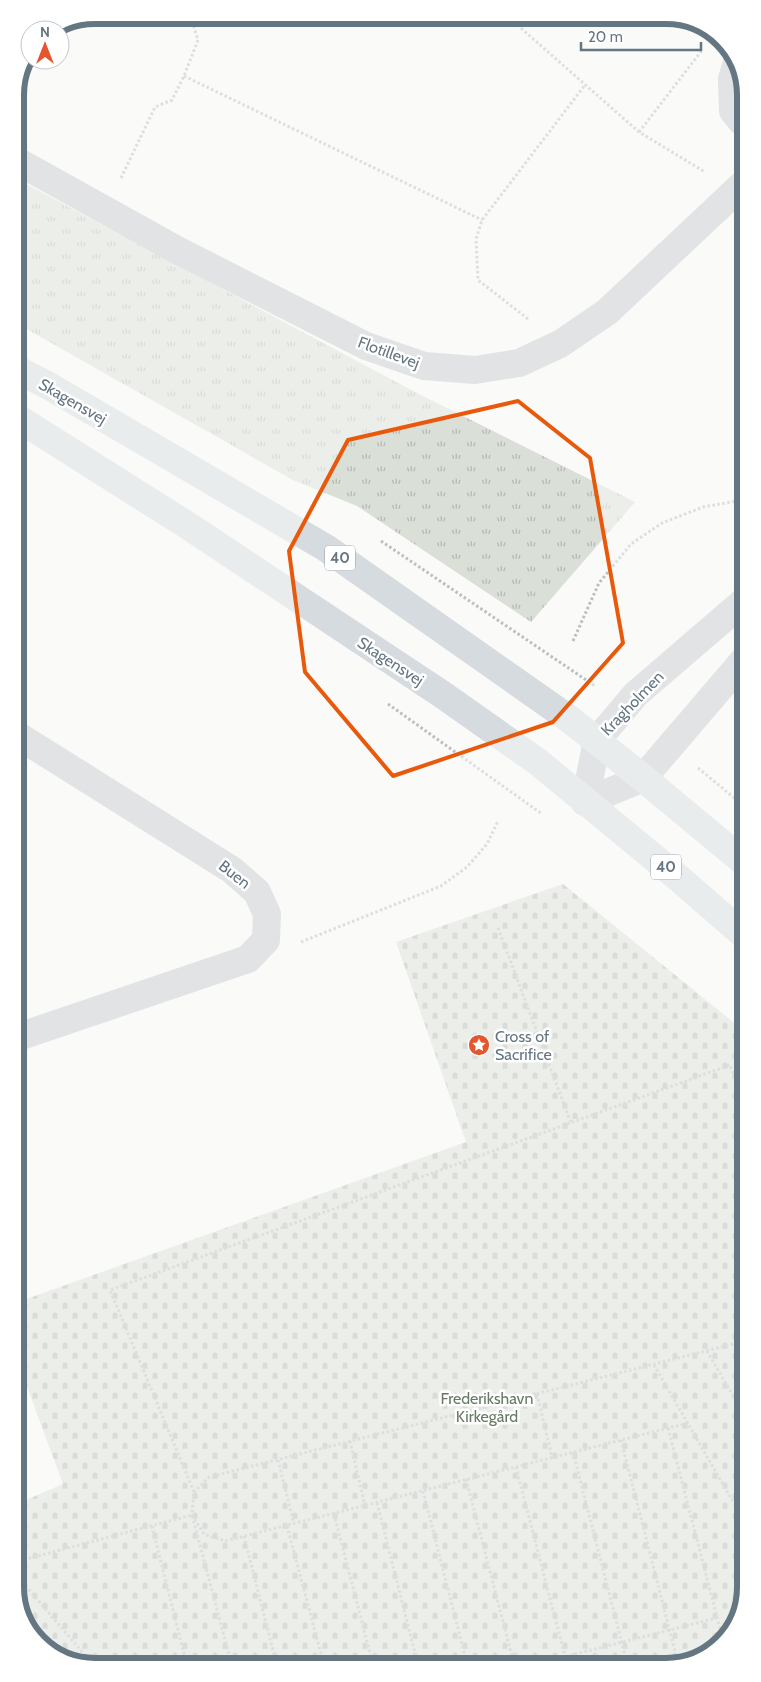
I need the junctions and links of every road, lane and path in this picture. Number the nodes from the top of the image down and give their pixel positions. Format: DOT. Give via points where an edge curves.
graph roads {
  1 [pos="193,24"];
  2 [pos="516,24"];
  3 [pos="704,48"];
  4 [pos="734,74"];
  5 [pos="184,76"];
  6 [pos="585,85"];
  7 [pos="737,116"];
  8 [pos="639,132"];
  9 [pos="24,165"];
  10 [pos="737,187"];
  11 [pos="737,190"];
  12 [pos="105,210"];
  13 [pos="482,220"];
  14 [pos="560,344"];
  15 [pos="24,373"];
  16 [pos="24,422"];
  17 [pos="737,501"];
  18 [pos="737,607"];
  19 [pos="573,641"];
  20 [pos="737,668"];
  21 [pos="388,704"];
  22 [pos="24,739"];
  23 [pos="597,740"];
  24 [pos="643,778"];
  25 [pos="585,802"];
  26 [pos="546,816"];
  27 [pos="498,821"];
  28 [pos="737,856"];
  29 [pos="498,928"];
  30 [pos="737,929"];
  31 [pos="266,940"];
  32 [pos="24,1035"];
  33 [pos="737,1082"];
  34 [pos="571,1123"];
  35 [pos="737,1343"];
  36 [pos="707,1351"];
  37 [pos="654,1365"];
  38 [pos="537,1394"];
  39 [pos="737,1403"];
  40 [pos="688,1423"];
  41 [pos="668,1428"];
  42 [pos="621,1440"];
  43 [pos="350,1441"];
  44 [pos="573,1452"];
  45 [pos="552,1457"];
  46 [pos="278,1460"];
  47 [pos="516,1467"];
  48 [pos="466,1479"];
  49 [pos="423,1491"];
  50 [pos="194,1492"];
  51 [pos="377,1503"];
  52 [pos="365,1506"];
  53 [pos="737,1508"];
  54 [pos="334,1514"];
  55 [pos="192,1515"];
  56 [pos="294,1524"];
  57 [pos="152,1526"];
  58 [pos="287,1526"];
  59 [pos="244,1536"];
  60 [pos="24,1560"];
  61 [pos="24,1584"];
  62 [pos="717,1618"];
  63 [pos="670,1630"];
  64 [pos="721,1632"];
  65 [pos="622,1642"];
  66 [pos="565,1657"];
  67 [pos="87,1658"];
  68 [pos="184,1658"];
  69 [pos="230,1658"];
  70 [pos="275,1658"];
  71 [pos="322,1658"];
  72 [pos="371,1658"];
  73 [pos="416,1658"];
  74 [pos="465,1658"];
  75 [pos="512,1658"];
  76 [pos="561,1658"];
  77 [pos="626,1658"];
  78 [pos="677,1658"];
  1 -- 5 [label="path" via="198,40"];
  2 -- 6 [label="path"];
  3 -- 8 [label="path"];
  4 -- 7 [label="street" via="733,111"];
  5 -- 12 [label="path" via="172,100 155,107"];
  5 -- 13 [label="path"];
  6 -- 8 [label="path"];
  6 -- 13 [label="path"];
  8 -- 10 [label="path"];
  9 -- 12 [label="street, Flotillevej"];
  11 -- 14 [label="street, Flotillevej" via="607,312"];
  12 -- 14 [label="street, Flotillevej" via="366,346 424,366 484,369 519,363"];
  13 -- 14 [label="path" via="476,239 478,280"];
  15 -- 23 [label="main road, Skagensvej / 40" via="326,548"];
  16 -- 25 [label="main road, Skagensvej / 40" via="190,527 442,695 538,762"];
  17 -- 19 [label="path" via="694,510 662,523 630,544 600,583"];
  18 -- 23 [label="street, Kragholmen" via="636,694"];
  20 -- 24 [label="street"];
  21 -- 26 [label="path"];
  22 -- 31 [label="street, Buen" via="232,870 257,892 267,914"];
  23 -- 24 [label="main road, Skagensvej / 40"];
  23 -- 25 [label="street, Kragholmen"];
  24 -- 25 [label="street"];
  24 -- 28 [label="main road, Skagensvej / 40"];
  25 -- 30 [label="main road, Skagensvej / 40"];
  27 -- 31 [label="path" via="487,844 467,867 442,886 302,942"];
  29 -- 34 [label="path"];
  31 -- 32 [label="street" via="248,959"];
  33 -- 34 [label="path" via="730,1065"];
  34 -- 50 [label="path" via="110,1290"];
  35 -- 36 [label="path"];
  36 -- 37 [label="path"];
  36 -- 39 [label="path"];
  37 -- 38 [label="path"];
  37 -- 40 [label="path"];
  38 -- 43 [label="path"];
  38 -- 45 [label="path"];
  40 -- 41 [label="path"];
  40 -- 53 [label="path"];
  41 -- 42 [label="path"];
  41 -- 62 [label="path"];
  42 -- 44 [label="path"];
  42 -- 63 [label="path"];
  43 -- 46 [label="path"];
  43 -- 52 [label="path"];
  44 -- 45 [label="path"];
  44 -- 65 [label="path"];
  45 -- 47 [label="path"];
  46 -- 50 [label="path" via="209,1477"];
  46 -- 56 [label="path"];
  47 -- 48 [label="path"];
  47 -- 66 [label="path"];
  48 -- 49 [label="path"];
  48 -- 75 [label="path"];
  49 -- 51 [label="path"];
  49 -- 74 [label="path"];
  50 -- 55 [label="path"];
  51 -- 52 [label="path"];
  51 -- 73 [label="path"];
  52 -- 54 [label="path"];
  54 -- 56 [label="path"];
  54 -- 72 [label="path"];
  55 -- 57 [label="path"];
  55 -- 59 [label="path" via="204,1534 225,1541"];
  55 -- 69 [label="path"];
  56 -- 58 [label="path"];
  57 -- 60 [label="path"];
  57 -- 68 [label="path"];
  58 -- 59 [label="path"];
  58 -- 71 [label="path"];
  59 -- 70 [label="path"];
  61 -- 67 [label="path"];
  62 -- 63 [label="path"];
  62 -- 64 [label="path"];
  63 -- 65 [label="path"];
  63 -- 78 [label="path"];
  65 -- 66 [label="path"];
  65 -- 77 [label="path"];
  66 -- 76 [label="path"];
}
